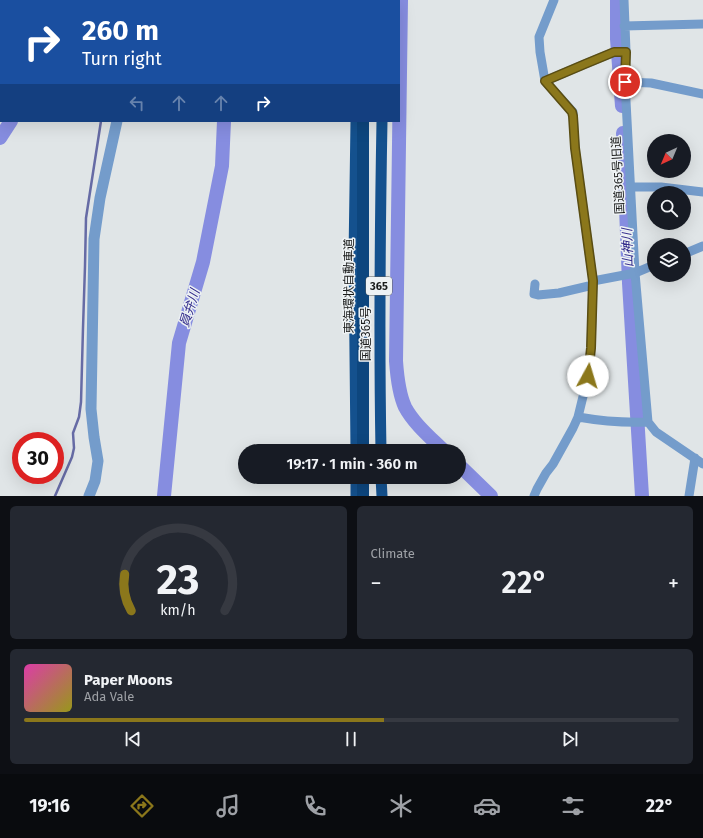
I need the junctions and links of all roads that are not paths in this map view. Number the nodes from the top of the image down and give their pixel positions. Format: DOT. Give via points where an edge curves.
graph roads {
  1 [pos="554,0"];
  2 [pos="624,0"];
  3 [pos="703,24"];
  4 [pos="624,26"];
  5 [pos="620,52"];
  6 [pos="545,81"];
  7 [pos="625,82"];
  8 [pos="703,94"];
  9 [pos="117,122"];
  10 [pos="356,122"];
  11 [pos="363,122"];
  12 [pos="382,122"];
  13 [pos="630,187"];
  14 [pos="703,192"];
  15 [pos="703,246"];
  16 [pos="691,251"];
  17 [pos="647,268"];
  18 [pos="630,274"];
  19 [pos="593,283"];
  20 [pos="535,284"];
  21 [pos="578,417"];
  22 [pos="642,422"];
  23 [pos="356,444"];
  24 [pos="363,444"];
  25 [pos="381,444"];
  26 [pos="695,458"];
  27 [pos="703,464"];
  28 [pos="356,484"];
  29 [pos="363,484"];
  30 [pos="381,484"];
  31 [pos="89,496"];
  32 [pos="356,496"];
  33 [pos="363,496"];
  34 [pos="382,496"];
  35 [pos="534,496"];
  36 [pos="689,496"];
  1 -- 6 [label="street" via="539,37"];
  2 -- 4 [label="street, 国道365号旧道"];
  3 -- 4 [label="street"];
  4 -- 5 [label="street, 国道365号旧道"];
  5 -- 6 [label="street"];
  5 -- 7 [label="street, 国道365号旧道"];
  6 -- 19 [label="street" via="572,112"];
  7 -- 8 [label="street" via="651,83"];
  7 -- 13 [label="street, 国道365号旧道"];
  9 -- 31 [label="street" via="94,238 91,409 98,461 95,481"];
  10 -- 23 [label="highway, 国道365号 / 365"];
  11 -- 24 [label="highway, 東海環状自動車道"];
  12 -- 25 [label="highway, 国道365号 / 365" via="379,254"];
  13 -- 14 [label="street" via="661,187"];
  13 -- 18 [label="street, 国道365号旧道"];
  15 -- 16 [label="street"];
  17 -- 18 [label="street"];
  18 -- 19 [label="street"];
  18 -- 22 [label="street, 国道365号旧道"];
  19 -- 20 [label="street" via="559,293 538,295 534,294"];
  19 -- 21 [label="street" via="588,376"];
  21 -- 22 [label="street" via="590,420"];
  21 -- 35 [label="street"];
  22 -- 26 [label="street"];
  26 -- 27 [label="street"];
  26 -- 36 [label="street"];
  28 -- 32 [label="highway"];
  29 -- 33 [label="highway"];
  30 -- 34 [label="highway"];
}
